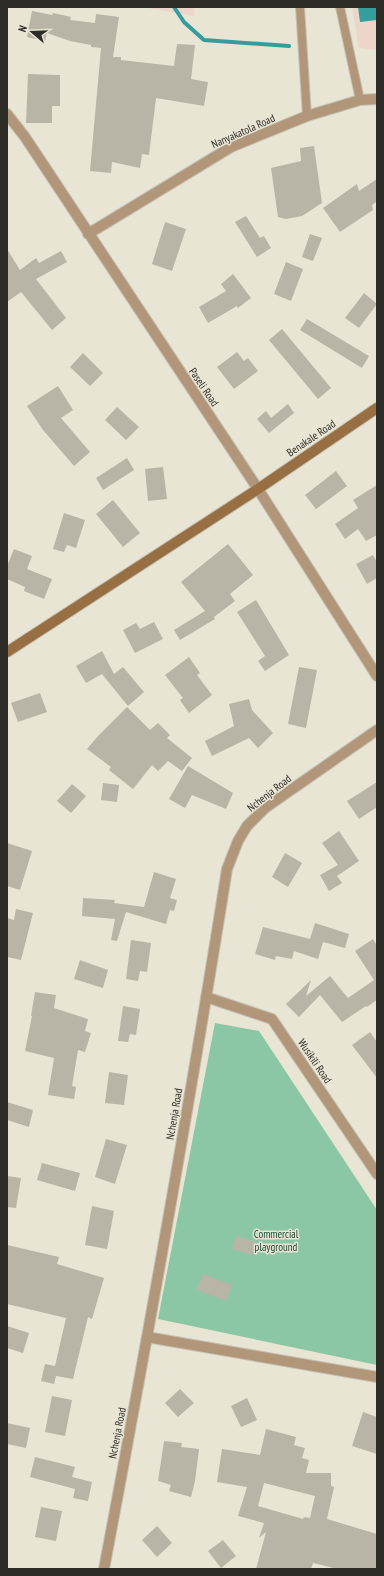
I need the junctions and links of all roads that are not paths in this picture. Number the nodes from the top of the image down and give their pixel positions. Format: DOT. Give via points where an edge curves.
graph roads {
  1 [pos="300,7"];
  2 [pos="340,7"];
  3 [pos="377,98"];
  4 [pos="360,100"];
  5 [pos="7,114"];
  6 [pos="307,116"];
  7 [pos="88,234"];
  8 [pos="377,408"];
  9 [pos="258,489"];
  10 [pos="7,652"];
  11 [pos="377,676"];
  12 [pos="377,730"];
  13 [pos="206,997"];
  14 [pos="377,1174"];
  15 [pos="147,1337"];
  16 [pos="377,1377"];
  17 [pos="104,1569"];
  1 -- 6 [label="lane"];
  2 -- 4 [label="lane"];
  3 -- 4 [label="street, Nanyakatola Road"];
  4 -- 6 [label="street, Nanyakatola Road"];
  5 -- 7 [label="street, Paseli Road" via="25,137"];
  6 -- 7 [label="street, Nanyakatola Road" via="231,147"];
  7 -- 9 [label="street, Paseli Road"];
  8 -- 9 [label="street, Benakale Road"];
  9 -- 10 [label="street, Benakale Road"];
  9 -- 11 [label="street, Paseli Road"];
  12 -- 13 [label="street, Nchenja Road" via="265,808 247,826 238,840 227,869"];
  13 -- 14 [label="street, Wusikili Road" via="272,1019"];
  13 -- 15 [label="street, Nchenja Road"];
  15 -- 16 [label="street"];
  15 -- 17 [label="street, Nchenja Road"];
}
